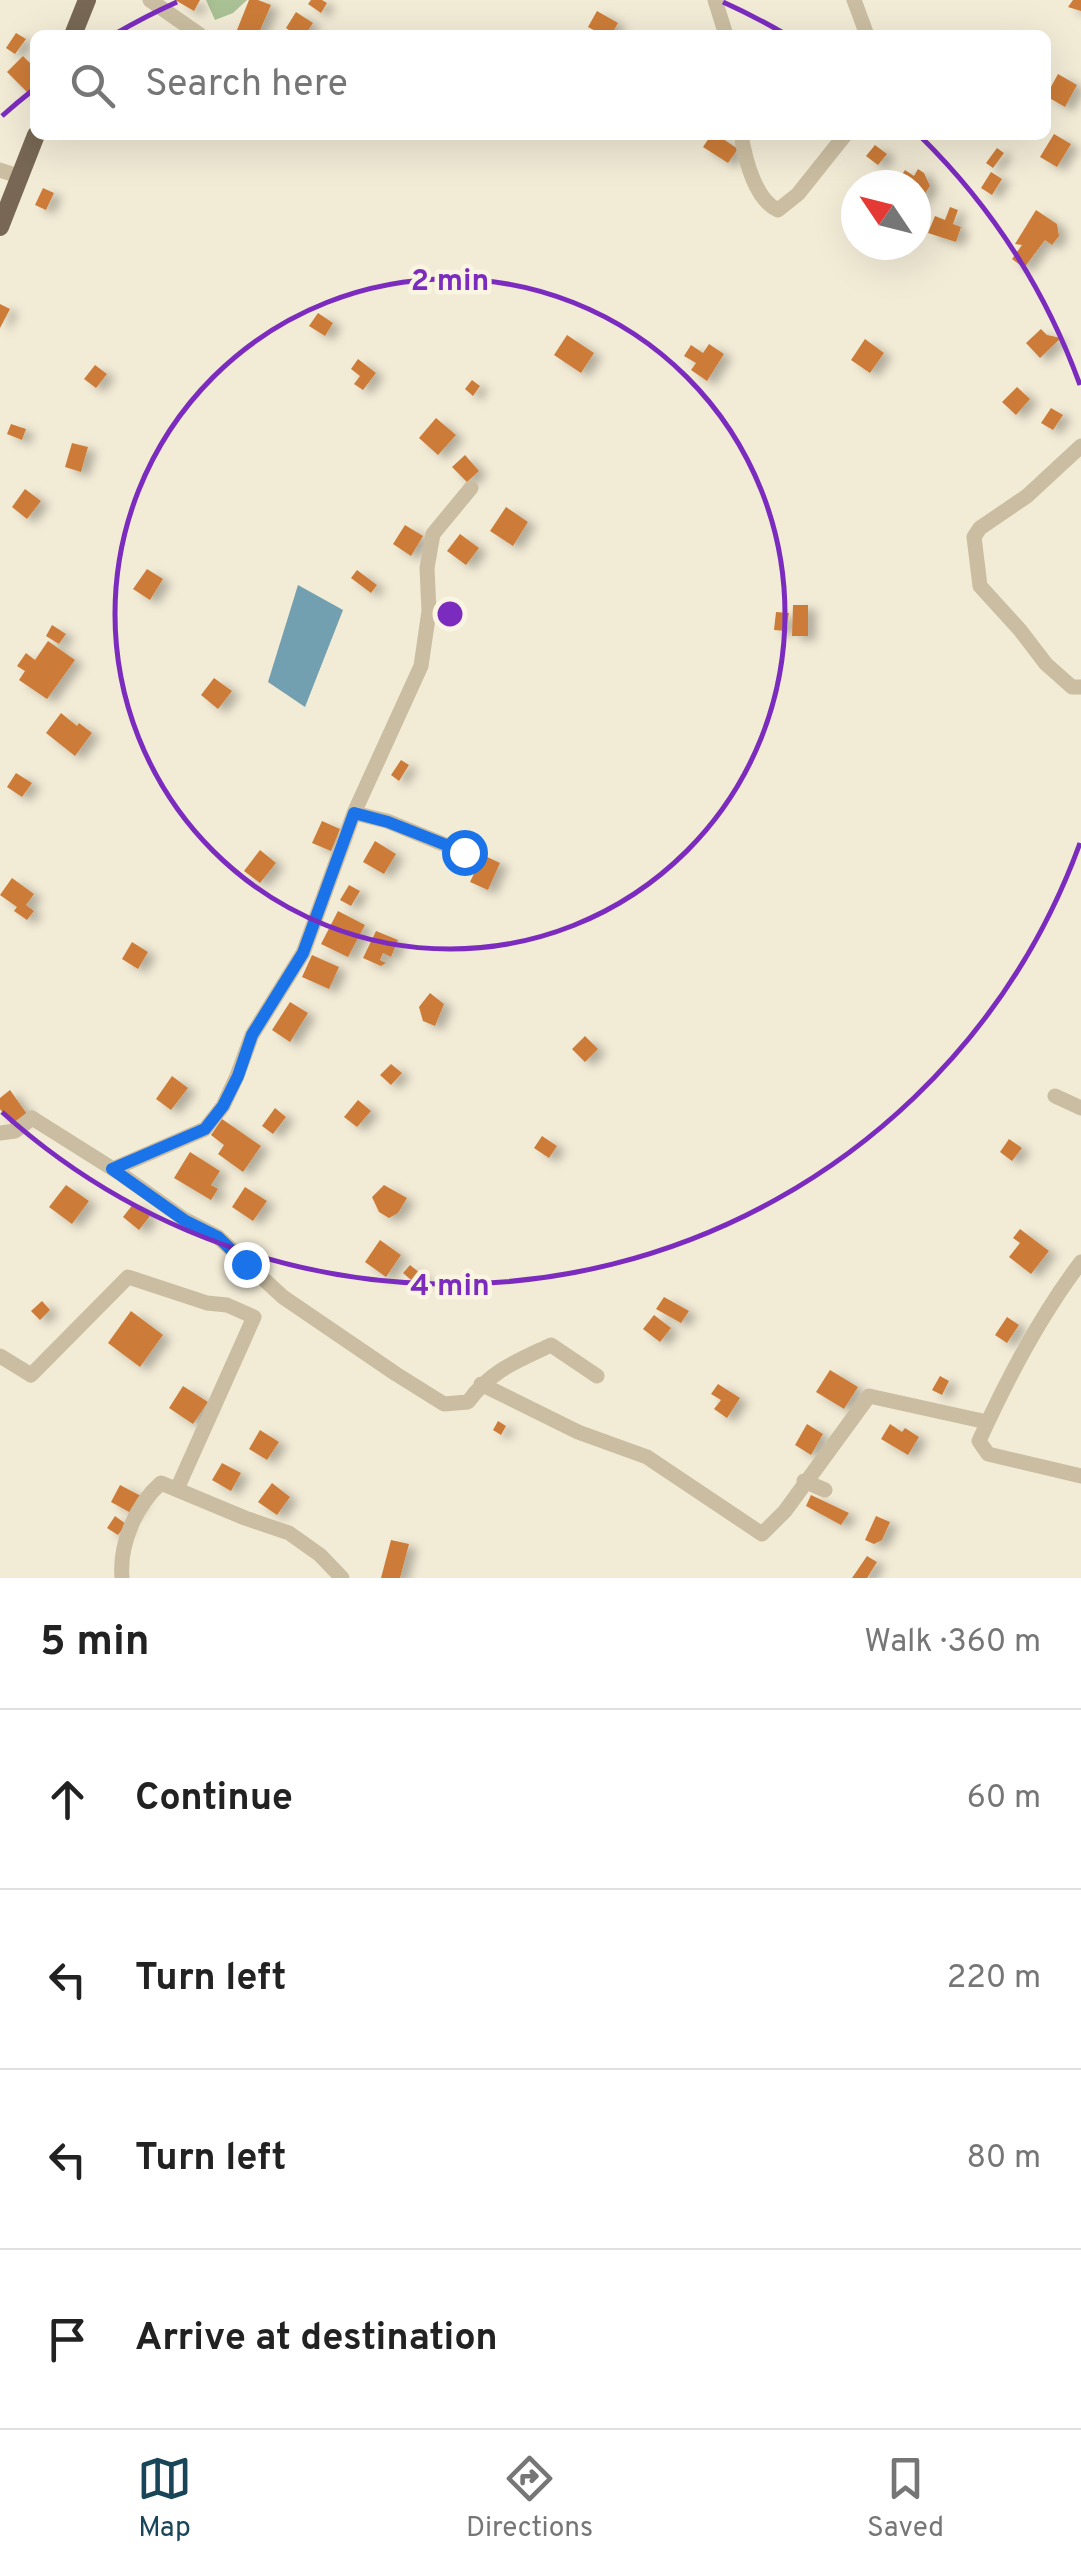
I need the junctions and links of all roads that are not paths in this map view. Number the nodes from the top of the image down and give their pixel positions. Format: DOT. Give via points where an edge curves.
graph roads {
  1 [pos="86,0"];
  2 [pos="150,0"];
  3 [pos="715,0"];
  4 [pos="854,0"];
  5 [pos="76,30"];
  6 [pos="193,30"];
  7 [pos="724,30"];
  8 [pos="865,30"];
  9 [pos="34,140"];
  10 [pos="742,140"];
  11 [pos="841,140"];
  12 [pos="0,170"];
  13 [pos="21,177"];
  14 [pos="0,227"];
  15 [pos="1081,446"];
  16 [pos="471,488"];
  17 [pos="1081,687"];
  18 [pos="354,813"];
  19 [pos="464,852"];
  20 [pos="1056,1096"];
  21 [pos="1081,1108"];
  22 [pos="0,1133"];
  23 [pos="112,1169"];
  24 [pos="1081,1262"];
  25 [pos="0,1356"];
  26 [pos="597,1376"];
  27 [pos="481,1384"];
  28 [pos="987,1422"];
  29 [pos="1081,1476"];
  30 [pos="804,1481"];
  31 [pos="178,1490"];
  32 [pos="825,1490"];
  33 [pos="122,1578"];
  34 [pos="342,1578"];
  1 -- 5 [label="main road"];
  2 -- 6 [label="street"];
  3 -- 7 [label="street"];
  4 -- 8 [label="street"];
  9 -- 13 [label="main road"];
  10 -- 11 [label="street" via="746,164 769,206 778,210"];
  12 -- 13 [label="street"];
  13 -- 14 [label="main road"];
  15 -- 17 [label="street" via="974,538 980,586 1046,664"];
  16 -- 18 [label="street" via="433,534 421,666"];
  18 -- 19 [label="street"];
  18 -- 23 [label="street" via="303,953 252,1035 223,1106 205,1129"];
  20 -- 21 [label="street"];
  22 -- 23 [label="street" via="15,1132 32,1118"];
  23 -- 27 [label="street" via="218,1237 325,1328 444,1404 468,1402"];
  24 -- 28 [label="street"];
  25 -- 31 [label="street" via="31,1375 128,1277 254,1318"];
  26 -- 27 [label="street" via="551,1346"];
  27 -- 30 [label="street" via="647,1457 762,1534"];
  28 -- 29 [label="street" via="978,1441 988,1454"];
  28 -- 30 [label="street" via="869,1396"];
  30 -- 32 [label="street"];
  31 -- 33 [label="street" via="161,1483 148,1494 120,1561"];
  31 -- 34 [label="street" via="289,1533"];
}
